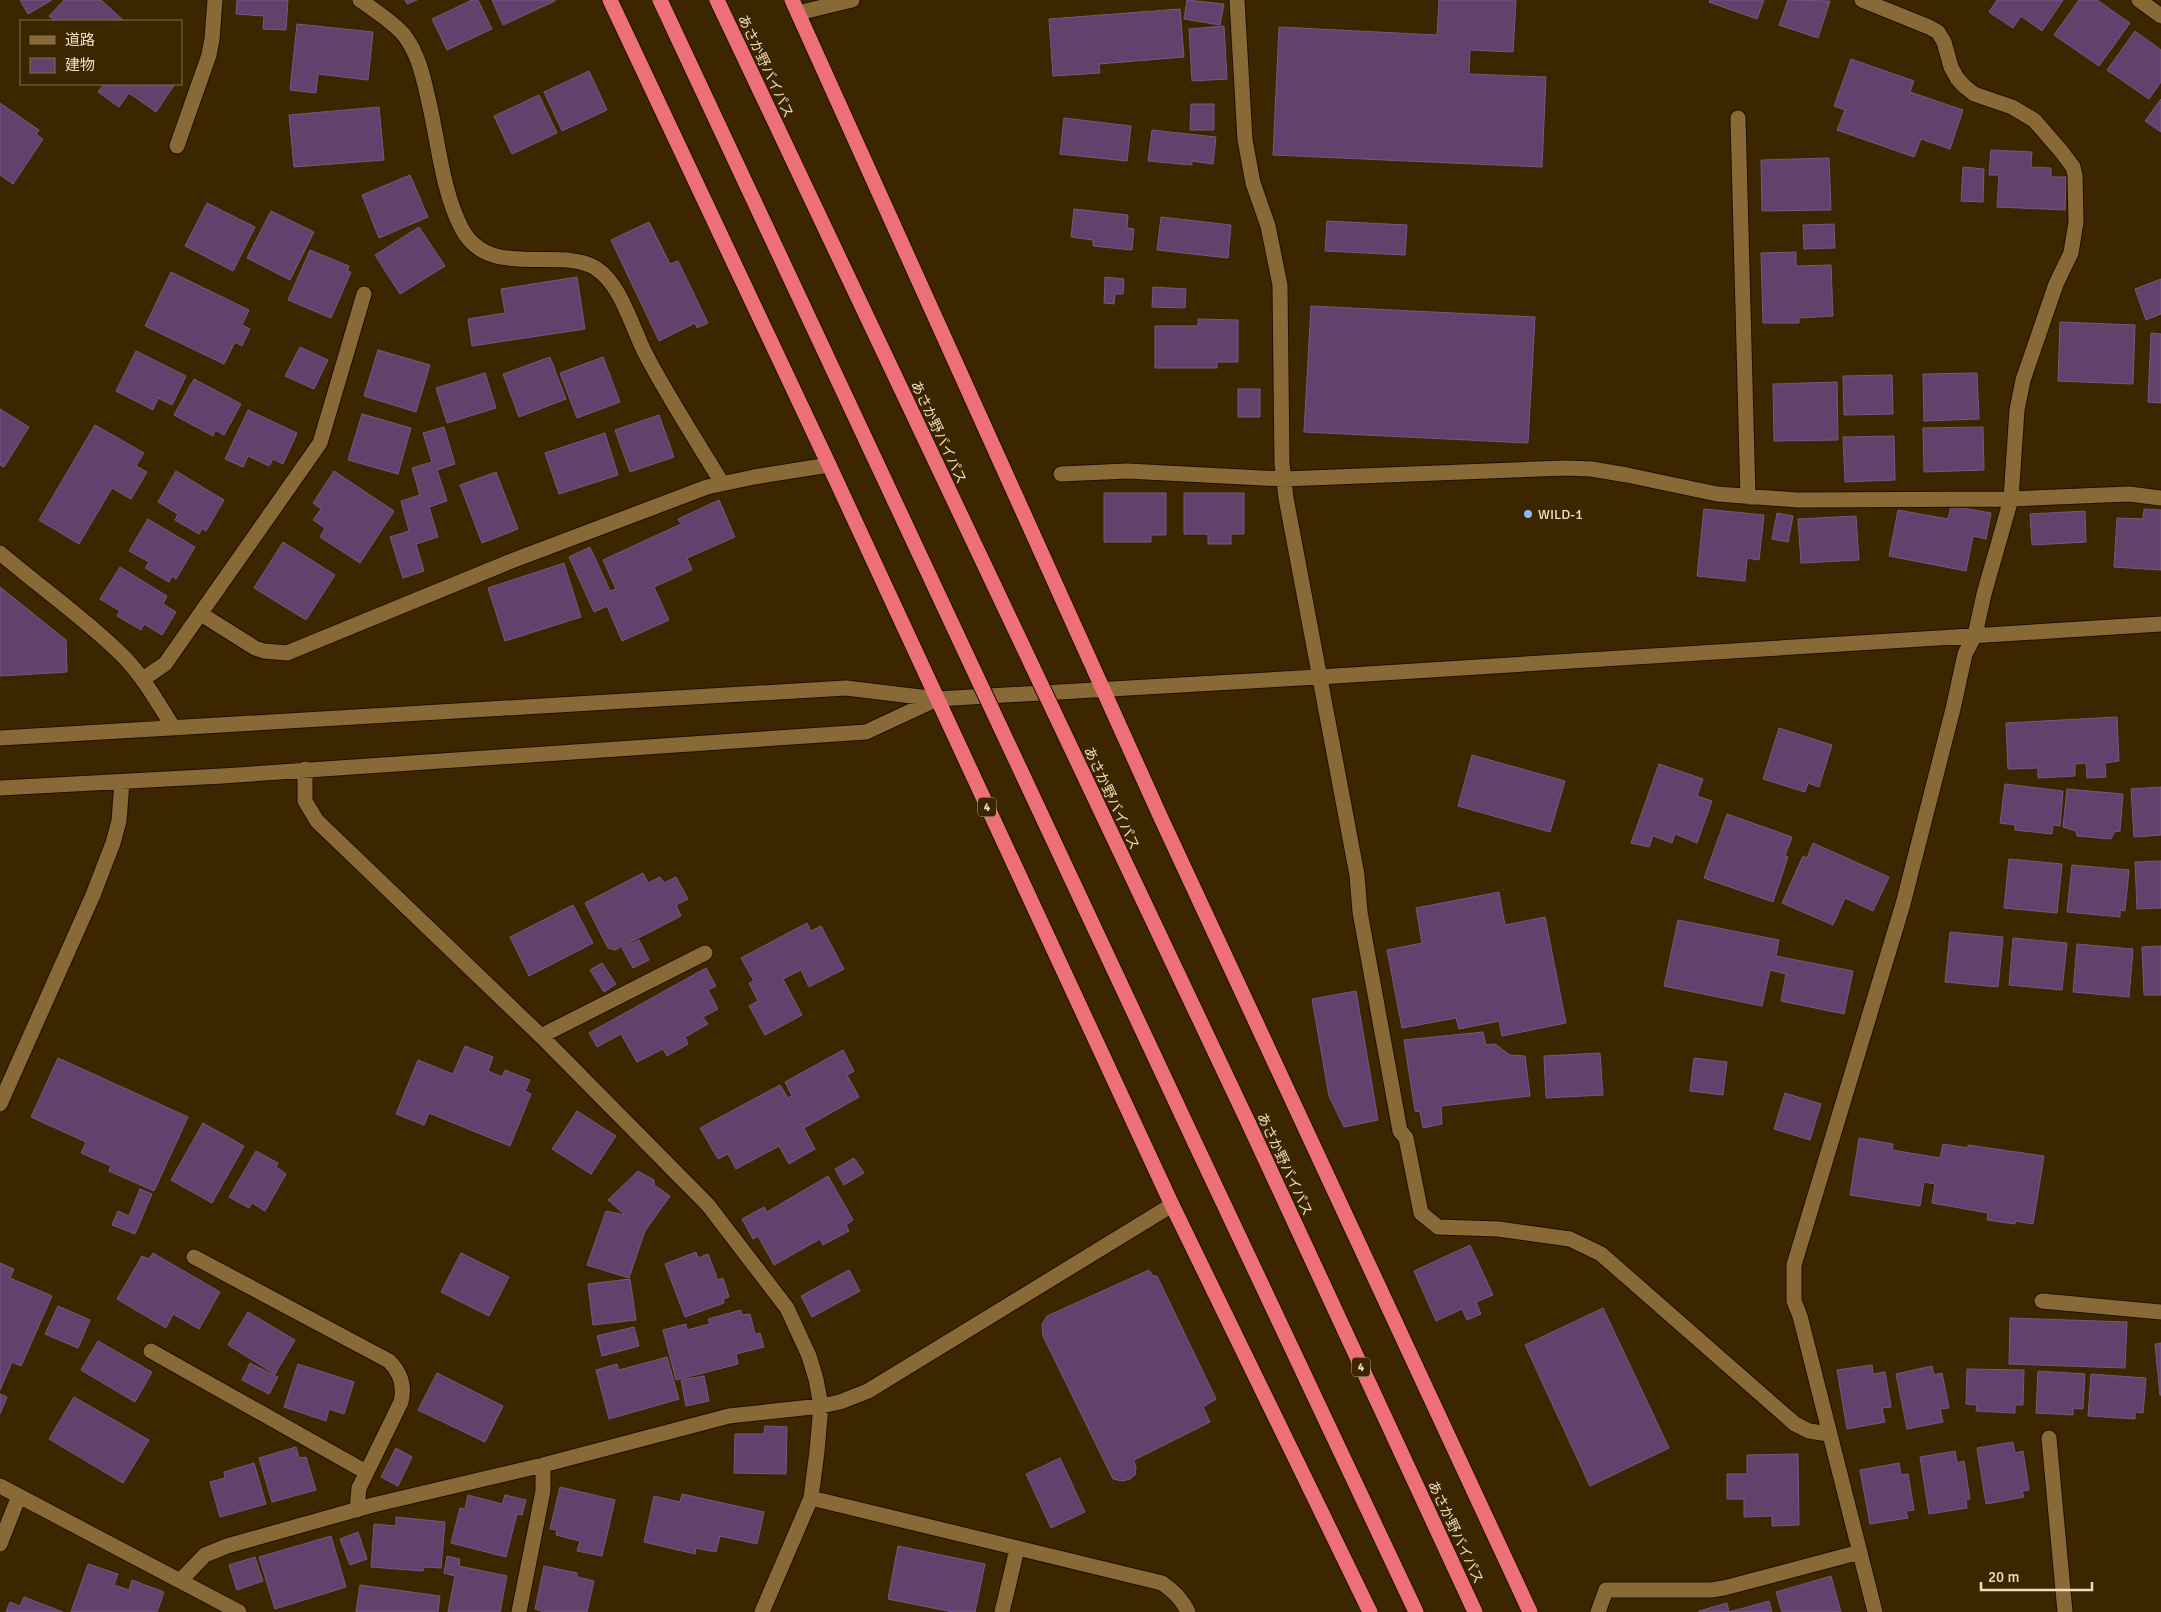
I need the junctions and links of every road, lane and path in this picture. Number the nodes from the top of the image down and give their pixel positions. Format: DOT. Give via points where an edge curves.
graph roads {
  1 [pos="215,0"];
  2 [pos="360,0"];
  3 [pos="610,0"];
  4 [pos="660,0"];
  5 [pos="717,0"];
  6 [pos="852,0"];
  7 [pos="1237,0"];
  8 [pos="1862,0"];
  9 [pos="2139,0"];
  10 [pos="795,7"];
  11 [pos="2161,16"];
  12 [pos="1738,118"];
  13 [pos="177,146"];
  14 [pos="364,294"];
  15 [pos="829,465"];
  16 [pos="1061,474"];
  17 [pos="1284,479"];
  18 [pos="722,483"];
  19 [pos="1748,496"];
  20 [pos="2161,498"];
  21 [pos="2011,499"];
  22 [pos="0,553"];
  23 [pos="201,614"];
  24 [pos="2161,624"];
  25 [pos="1975,635"];
  26 [pos="1319,677"];
  27 [pos="143,678"];
  28 [pos="1103,688"];
  29 [pos="937,699"];
  30 [pos="173,727"];
  31 [pos="0,738"];
  32 [pos="305,770"];
  33 [pos="122,782"];
  34 [pos="0,788"];
  35 [pos="705,953"];
  36 [pos="541,1036"];
  37 [pos="0,1104"];
  38 [pos="1172,1205"];
  39 [pos="194,1257"];
  40 [pos="2042,1301"];
  41 [pos="2161,1312"];
  42 [pos="151,1351"];
  43 [pos="821,1406"];
  44 [pos="1829,1434"];
  45 [pos="2049,1438"];
  46 [pos="543,1465"];
  47 [pos="366,1472"];
  48 [pos="0,1486"];
  49 [pos="19,1496"];
  50 [pos="812,1498"];
  51 [pos="357,1510"];
  52 [pos="0,1544"];
  53 [pos="1017,1549"];
  54 [pos="1860,1552"];
  55 [pos="180,1581"];
  56 [pos="239,1612"];
  57 [pos="518,1612"];
  58 [pos="762,1612"];
  59 [pos="1002,1612"];
  60 [pos="1188,1612"];
  61 [pos="1370,1612"];
  62 [pos="1416,1612"];
  63 [pos="1475,1612"];
  64 [pos="1530,1612"];
  65 [pos="1598,1612"];
  66 [pos="1875,1612"];
  67 [pos="2065,1612"];
  1 -- 13 [label="street" via="209,55"];
  2 -- 18 [label="street" via="404,36 422,69 448,192 461,229 470,242 495,256 512,260 582,263 596,268 606,277"];
  3 -- 15 [label="highway, 4"];
  4 -- 62 [label="highway, bridge"];
  5 -- 63 [label="highway, あさか野バイパス / 4, bridge" via="1248,1122"];
  6 -- 10 [label="street"];
  7 -- 17 [label="street" via="1245,140 1280,285"];
  8 -- 21 [label="street" via="1938,32 1957,78 1974,94 2012,107 2034,120 2073,167 2076,222 2071,253 2056,284 2023,380 2017,410"];
  9 -- 11 [label="street"];
  10 -- 28 [label="highway"];
  12 -- 19 [label="street"];
  14 -- 23 [label="street" via="320,443"];
  15 -- 18 [label="street"];
  15 -- 29 [label="highway, 4"];
  16 -- 17 [label="street" via="1127,471"];
  17 -- 19 [label="street" via="1565,468 1591,469 1717,494"];
  17 -- 26 [label="street"];
  18 -- 23 [label="street" via="509,562 288,653 255,648"];
  19 -- 21 [label="street" via="1798,500"];
  20 -- 21 [label="street" via="2129,494"];
  21 -- 25 [label="street"];
  22 -- 27 [label="street" via="86,622"];
  23 -- 27 [label="street" via="165,664"];
  24 -- 25 [label="street"];
  25 -- 26 [label="street"];
  25 -- 44 [label="street" via="1965,654 1904,904 1794,1265 1794,1301"];
  26 -- 28 [label="street"];
  26 -- 44 [label="street" via="1357,875 1360,912 1400,1131 1406,1138 1421,1213 1438,1227 1498,1229 1570,1239 1601,1254 1795,1424"];
  27 -- 30 [label="street"];
  28 -- 29 [label="street"];
  28 -- 64 [label="highway"];
  29 -- 30 [label="street" via="846,688"];
  29 -- 32 [label="street" via="866,732"];
  29 -- 38 [label="highway, 4"];
  30 -- 31 [label="street"];
  32 -- 33 [label="street"];
  32 -- 36 [label="street" via="305,801 317,821"];
  33 -- 34 [label="street"];
  33 -- 37 [label="street" via="119,821 110,852"];
  35 -- 36 [label="street"];
  36 -- 43 [label="street" via="708,1205 749,1258 790,1315 816,1379"];
  38 -- 43 [label="street" via="868,1391"];
  38 -- 61 [label="highway, 4"];
  39 -- 47 [label="street" via="389,1361 399,1371 404,1391 401,1402"];
  40 -- 41 [label="street"];
  42 -- 47 [label="street"];
  43 -- 46 [label="street" via="728,1416"];
  43 -- 50 [label="street"];
  44 -- 54 [label="street"];
  45 -- 67 [label="street"];
  46 -- 51 [label="street"];
  46 -- 57 [label="street" via="543,1491"];
  47 -- 51 [label="street" via="359,1488"];
  48 -- 49 [label="street"];
  49 -- 52 [label="street"];
  49 -- 55 [label="street"];
  50 -- 53 [label="street"];
  50 -- 58 [label="street"];
  51 -- 55 [label="street" via="227,1546 206,1555"];
  53 -- 59 [label="street"];
  53 -- 60 [label="street" via="1162,1583 1184,1603"];
  54 -- 65 [label="street" via="1711,1590 1606,1590"];
  54 -- 66 [label="street"];
  55 -- 56 [label="street"];
}
